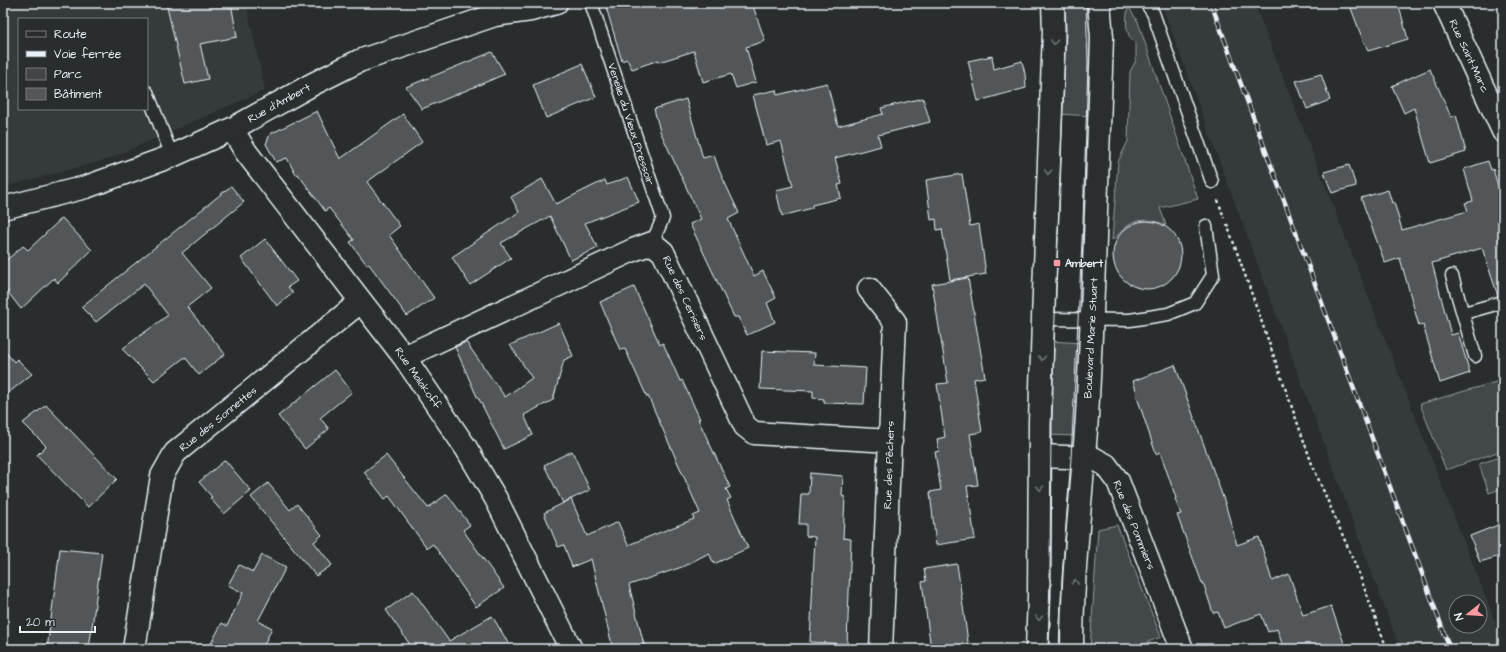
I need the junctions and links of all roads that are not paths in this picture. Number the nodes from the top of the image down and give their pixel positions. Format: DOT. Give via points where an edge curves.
graph roads {
  1 [pos="556,3"];
  2 [pos="591,3"];
  3 [pos="1053,3"];
  4 [pos="1099,3"];
  5 [pos="1146,3"];
  6 [pos="1444,3"];
  7 [pos="493,9"];
  8 [pos="148,95"];
  9 [pos="232,129"];
  10 [pos="1503,130"];
  11 [pos="172,156"];
  12 [pos="1212,182"];
  13 [pos="3,208"];
  14 [pos="1206,226"];
  15 [pos="652,243"];
  16 [pos="1452,276"];
  17 [pos="869,289"];
  18 [pos="360,302"];
  19 [pos="1503,302"];
  20 [pos="1464,314"];
  21 [pos="1043,319"];
  22 [pos="1092,320"];
  23 [pos="1475,356"];
  24 [pos="404,357"];
  25 [pos="891,440"];
  26 [pos="1040,456"];
  27 [pos="1084,458"];
  28 [pos="134,649"];
  29 [pos="571,649"];
  30 [pos="881,649"];
  31 [pos="1037,649"];
  32 [pos="1072,649"];
  33 [pos="1182,649"];
  1 -- 7 [label="street, Rue d'Ambert" via="532,10"];
  2 -- 15 [label="lane, Venelle du Vieux Pressoir" via="663,218"];
  3 -- 21 [label="street, one-way"];
  4 -- 22 [label="street, Boulevard Marie Stuart" via="1102,37"];
  5 -- 12 [label="lane" via="1153,13"];
  6 -- 10 [label="street, Rue Saint-Marc"];
  7 -- 9 [label="street, Rue d'Ambert" via="360,61"];
  8 -- 11 [label="lane"];
  9 -- 11 [label="street, Rue d'Ambert"];
  9 -- 18 [label="street, Rue Malakoff" via="246,152"];
  11 -- 13 [label="street, Rue d'Ambert" via="86,187"];
  14 -- 22 [label="lane" via="1213,275 1195,303 1168,314 1130,320"];
  15 -- 24 [label="street"];
  15 -- 25 [label="street, Rue des Cerisiers" via="663,252 745,426 754,433"];
  16 -- 20 [label="lane"];
  17 -- 25 [label="street, Rue des Pêchers" via="895,322"];
  18 -- 24 [label="street, Rue Malakoff"];
  18 -- 28 [label="street, Rue des Sonnettes" via="175,453 162,476"];
  19 -- 20 [label="lane"];
  20 -- 23 [label="lane"];
  21 -- 22 [label="lane"];
  21 -- 26 [label="street, one-way"];
  22 -- 27 [label="street, Boulevard Marie Stuart"];
  24 -- 29 [label="street, Rue Malakoff" via="466,448 496,499"];
  25 -- 30 [label="street, Rue des Pêchers"];
  26 -- 27 [label="street, Rue des Pommiers"];
  26 -- 31 [label="street, one-way"];
  32 -- 27 [label="street, Boulevard Marie Stuart, one-way" via="1072,615"];
  27 -- 33 [label="street, Rue des Pommiers" via="1093,458 1106,465 1118,481"];
}
